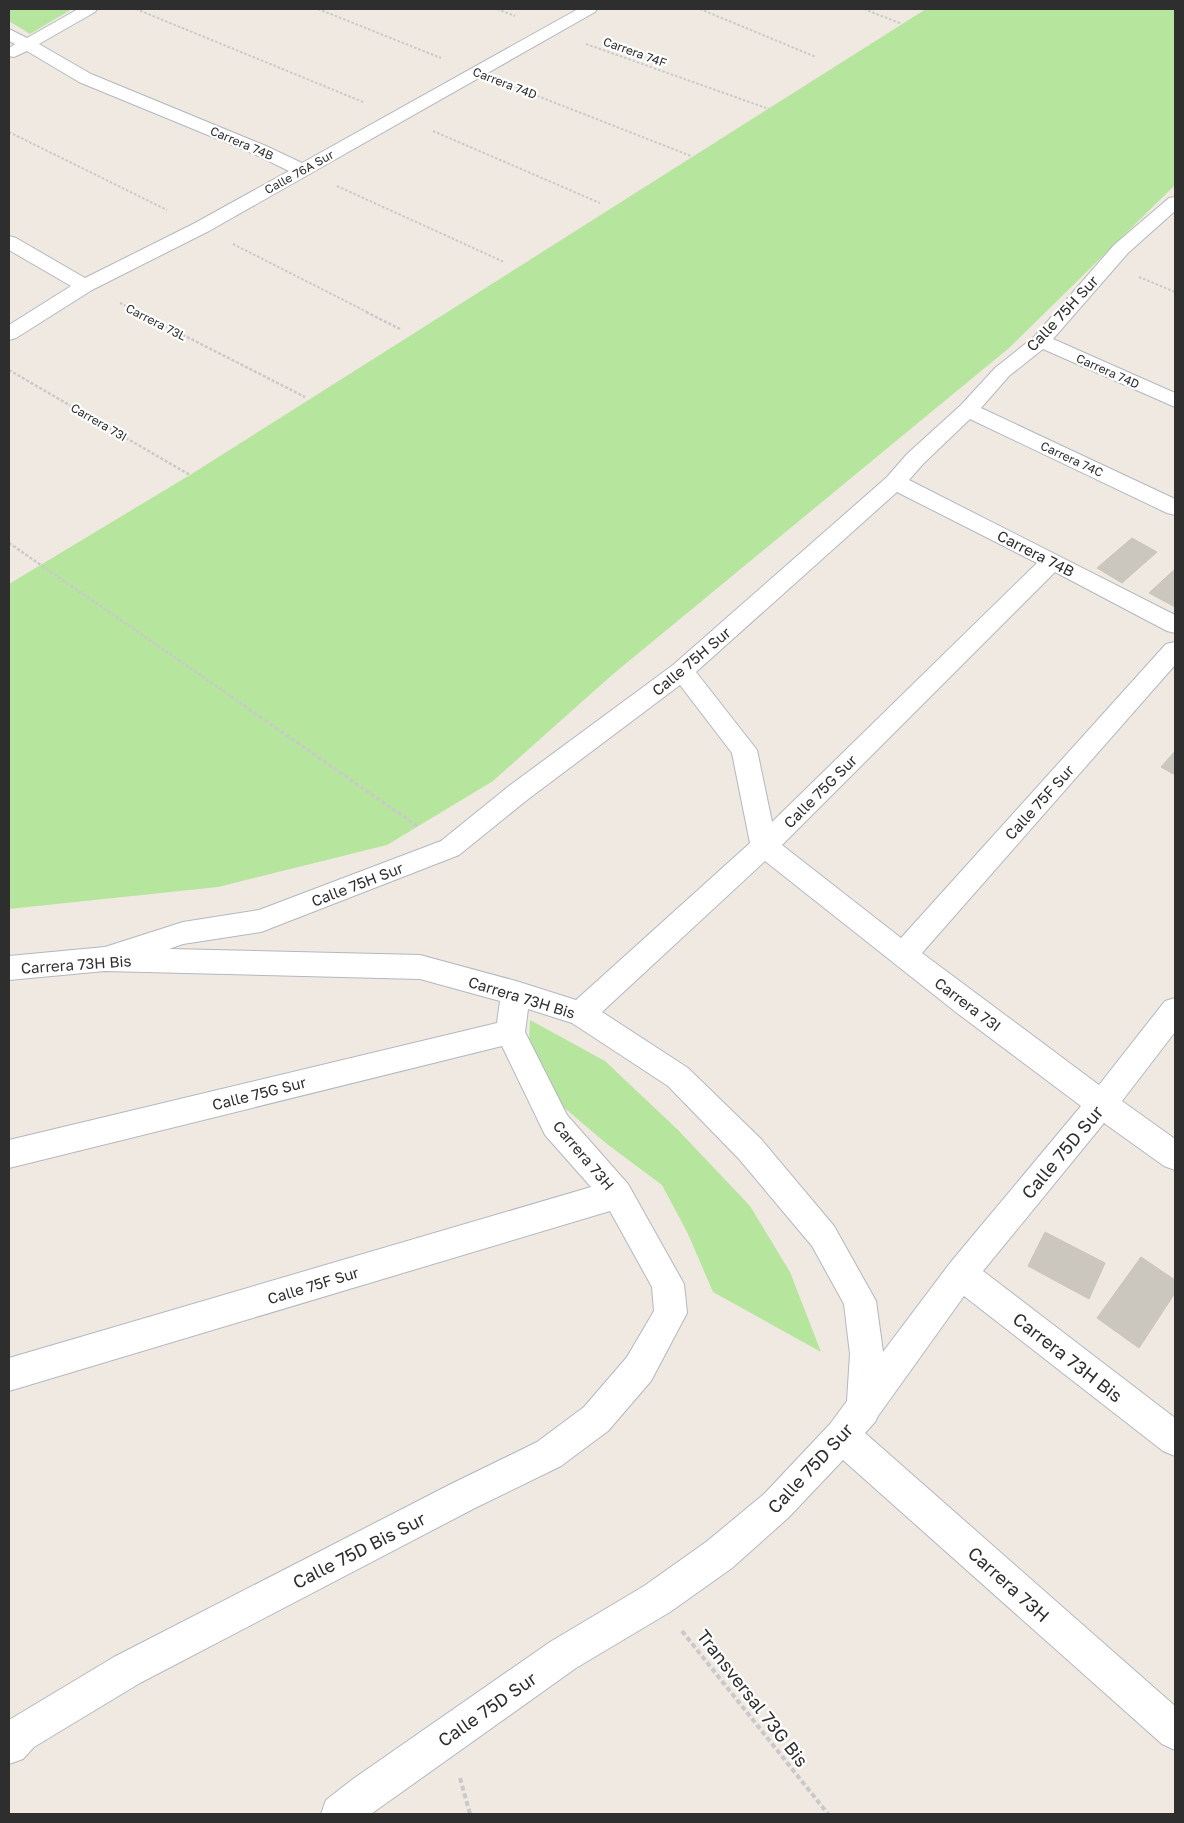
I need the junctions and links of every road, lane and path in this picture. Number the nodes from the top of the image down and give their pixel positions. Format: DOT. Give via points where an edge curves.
graph roads {
  1 [pos="89,9"];
  2 [pos="318,9"];
  3 [pos="497,9"];
  4 [pos="589,9"];
  5 [pos="700,9"];
  6 [pos="864,9"];
  7 [pos="902,24"];
  8 [pos="550,30"];
  9 [pos="9,34"];
  10 [pos="27,45"];
  11 [pos="9,55"];
  12 [pos="816,57"];
  13 [pos="475,71"];
  14 [pos="769,110"];
  15 [pos="691,156"];
  16 [pos="302,170"];
  17 [pos="1175,202"];
  18 [pos="9,242"];
  19 [pos="504,262"];
  20 [pos="1108,264"];
  21 [pos="86,286"];
  22 [pos="1175,292"];
  23 [pos="9,334"];
  24 [pos="1041,341"];
  25 [pos="9,370"];
  26 [pos="305,397"];
  27 [pos="1175,401"];
  28 [pos="968,410"];
  29 [pos="190,475"];
  30 [pos="895,482"];
  31 [pos="1175,508"];
  32 [pos="9,543"];
  33 [pos="1052,561"];
  34 [pos="1175,625"];
  35 [pos="1175,650"];
  36 [pos="682,671"];
  37 [pos="764,846"];
  38 [pos="450,848"];
  39 [pos="903,955"];
  40 [pos="105,959"];
  41 [pos="9,968"];
  42 [pos="516,993"];
  43 [pos="1175,1010"];
  44 [pos="581,1014"];
  45 [pos="510,1032"];
  46 [pos="1101,1105"];
  47 [pos="9,1154"];
  48 [pos="1175,1156"];
  49 [pos="617,1194"];
  50 [pos="961,1274"];
  51 [pos="671,1313"];
  52 [pos="9,1375"];
  53 [pos="853,1423"];
  54 [pos="1175,1439"];
  55 [pos="657,1599"];
  56 [pos="1175,1731"];
  57 [pos="9,1745"];
  58 [pos="340,1814"];
  59 [pos="828,1814"];
  1 -- 10 [label="street"];
  2 -- 13 [label="path, Carrera 74D"];
  3 -- 8 [label="path, Carrera 74F"];
  4 -- 8 [label="street, Calle 76A Sur"];
  5 -- 12 [label="path"];
  6 -- 7 [label="path"];
  8 -- 13 [label="street, Calle 76A Sur"];
  8 -- 14 [label="path, Carrera 74F"];
  9 -- 10 [label="street, Carrera 74B"];
  10 -- 11 [label="street"];
  10 -- 16 [label="street, Carrera 74B" via="85,78"];
  13 -- 15 [label="path, Carrera 74D"];
  13 -- 16 [label="street, Calle 76A Sur"];
  16 -- 19 [label="path"];
  16 -- 21 [label="street, Calle 76A Sur" via="202,227"];
  17 -- 20 [label="street, Calle 75H Sur"];
  18 -- 21 [label="street"];
  20 -- 22 [label="path"];
  20 -- 24 [label="street, Calle 75H Sur"];
  21 -- 23 [label="street, Calle 76A Sur"];
  21 -- 26 [label="path, Carrera 73L"];
  24 -- 27 [label="street, Carrera 74D"];
  24 -- 28 [label="street, Calle 75H Sur" via="1002,372"];
  25 -- 29 [label="path, Carrera 73I"];
  28 -- 30 [label="street, Calle 75H Sur"];
  28 -- 31 [label="street, Carrera 74C"];
  30 -- 33 [label="street, Carrera 74B"];
  30 -- 36 [label="street, Calle 75H Sur"];
  32 -- 38 [label="path"];
  33 -- 34 [label="street, Carrera 74B"];
  33 -- 37 [label="street, Calle 75G Sur"];
  35 -- 39 [label="street, Calle 75F Sur"];
  36 -- 37 [label="street" via="744,750"];
  36 -- 38 [label="street, Calle 75H Sur"];
  37 -- 39 [label="street, Carrera 73I"];
  37 -- 44 [label="street, Calle 75G Sur"];
  38 -- 40 [label="street, Calle 75H Sur" via="261,921 183,933"];
  39 -- 46 [label="street, Carrera 73I"];
  40 -- 41 [label="street, Carrera 73H Bis"];
  40 -- 42 [label="street, Carrera 73H Bis" via="420,967"];
  42 -- 44 [label="street, Carrera 73H Bis"];
  42 -- 45 [label="street"];
  43 -- 46 [label="street, Calle 75D Sur"];
  44 -- 53 [label="street, Carrera 73H Bis" via="678,1077 750,1149 823,1236 860,1301 866,1354"];
  45 -- 47 [label="street, Calle 75G Sur"];
  45 -- 49 [label="street, Carrera 73H" via="556,1125"];
  46 -- 48 [label="street, Carrera 73I"];
  46 -- 50 [label="street, Calle 75D Sur"];
  49 -- 51 [label="street, Carrera 73H" via="668,1284"];
  49 -- 52 [label="street, Calle 75F Sur"];
  50 -- 53 [label="street, Calle 75D Sur"];
  50 -- 54 [label="street, Carrera 73H Bis"];
  51 -- 57 [label="street, Calle 75D Bis Sur" via="639,1368 596,1419 549,1454 127,1670 21,1734"];
  53 -- 55 [label="street, Calle 75D Sur" via="776,1506 719,1555"];
  53 -- 56 [label="street, Carrera 73H"];
  55 -- 58 [label="street, Calle 75D Sur" via="563,1655"];
  55 -- 59 [label="path, Transversal 73G Bis"];
}
